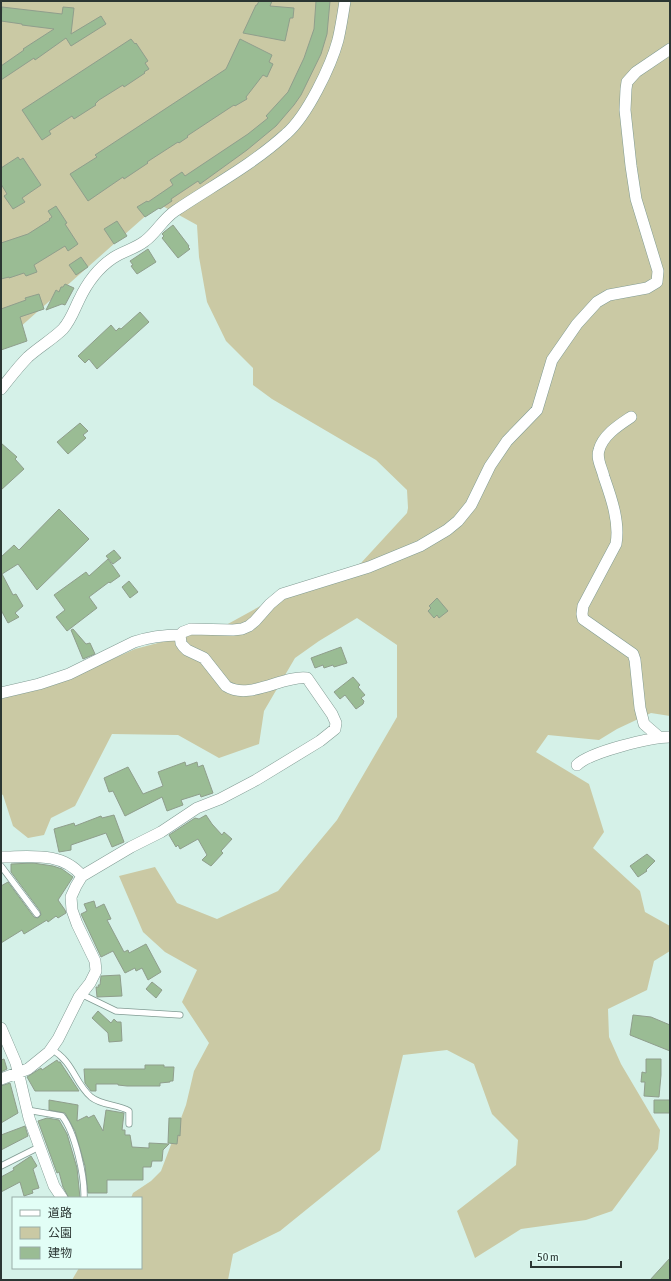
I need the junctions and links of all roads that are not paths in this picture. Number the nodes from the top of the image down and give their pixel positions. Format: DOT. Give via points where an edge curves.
graph roads {
  1 [pos="345,1"];
  2 [pos="670,49"];
  3 [pos="1,389"];
  4 [pos="631,417"];
  5 [pos="180,635"];
  6 [pos="1,693"];
  7 [pos="664,737"];
  8 [pos="577,765"];
  9 [pos="1,857"];
  10 [pos="1,866"];
  11 [pos="82,876"];
  12 [pos="37,914"];
  13 [pos="81,994"];
  14 [pos="180,1015"];
  15 [pos="1,1028"];
  16 [pos="51,1049"];
  17 [pos="18,1073"];
  18 [pos="1,1079"];
  19 [pos="27,1110"];
  20 [pos="129,1124"];
  21 [pos="40,1147"];
  22 [pos="1,1166"];
  23 [pos="61,1197"];
  24 [pos="84,1197"];
  1 -- 3 [label="street" via="338,41 331,59 303,114 287,134 233,175 170,215 137,247 113,258 97,272 64,328 28,358"];
  2 -- 5 [label="street" via="636,72 627,82 626,89 625,110 636,199 658,271 657,282 647,288 609,295 597,302 577,324 552,360 537,410 507,441 490,466 466,513 447,530 404,554 362,570 282,594 255,621 242,629 191,629"];
  4 -- 7 [label="street" via="605,438 599,450 598,460 611,497 617,536 616,544 583,606 582,614 583,619 633,654 644,724"];
  5 -- 6 [label="street" via="134,642 69,674"];
  5 -- 11 [label="street" via="183,646 204,658 230,689 250,690 307,678 332,714 336,723 335,729 256,780 197,808 161,832"];
  7 -- 8 [label="street" via="607,751"];
  9 -- 11 [label="street" via="55,859 70,864"];
  10 -- 12 [label="lane"];
  11 -- 13 [label="street" via="71,897 72,910 95,961 96,971"];
  13 -- 14 [label="lane" via="116,1011"];
  13 -- 16 [label="street"];
  15 -- 17 [label="street"];
  16 -- 17 [label="street" via="34,1064"];
  16 -- 20 [label="lane" via="69,1065 91,1097 98,1102 129,1111"];
  17 -- 18 [label="street"];
  17 -- 19 [label="street"];
  19 -- 21 [label="street"];
  19 -- 24 [label="lane" via="62,1116 77,1154"];
  21 -- 22 [label="lane"];
  21 -- 23 [label="street" via="54,1186"];
}
